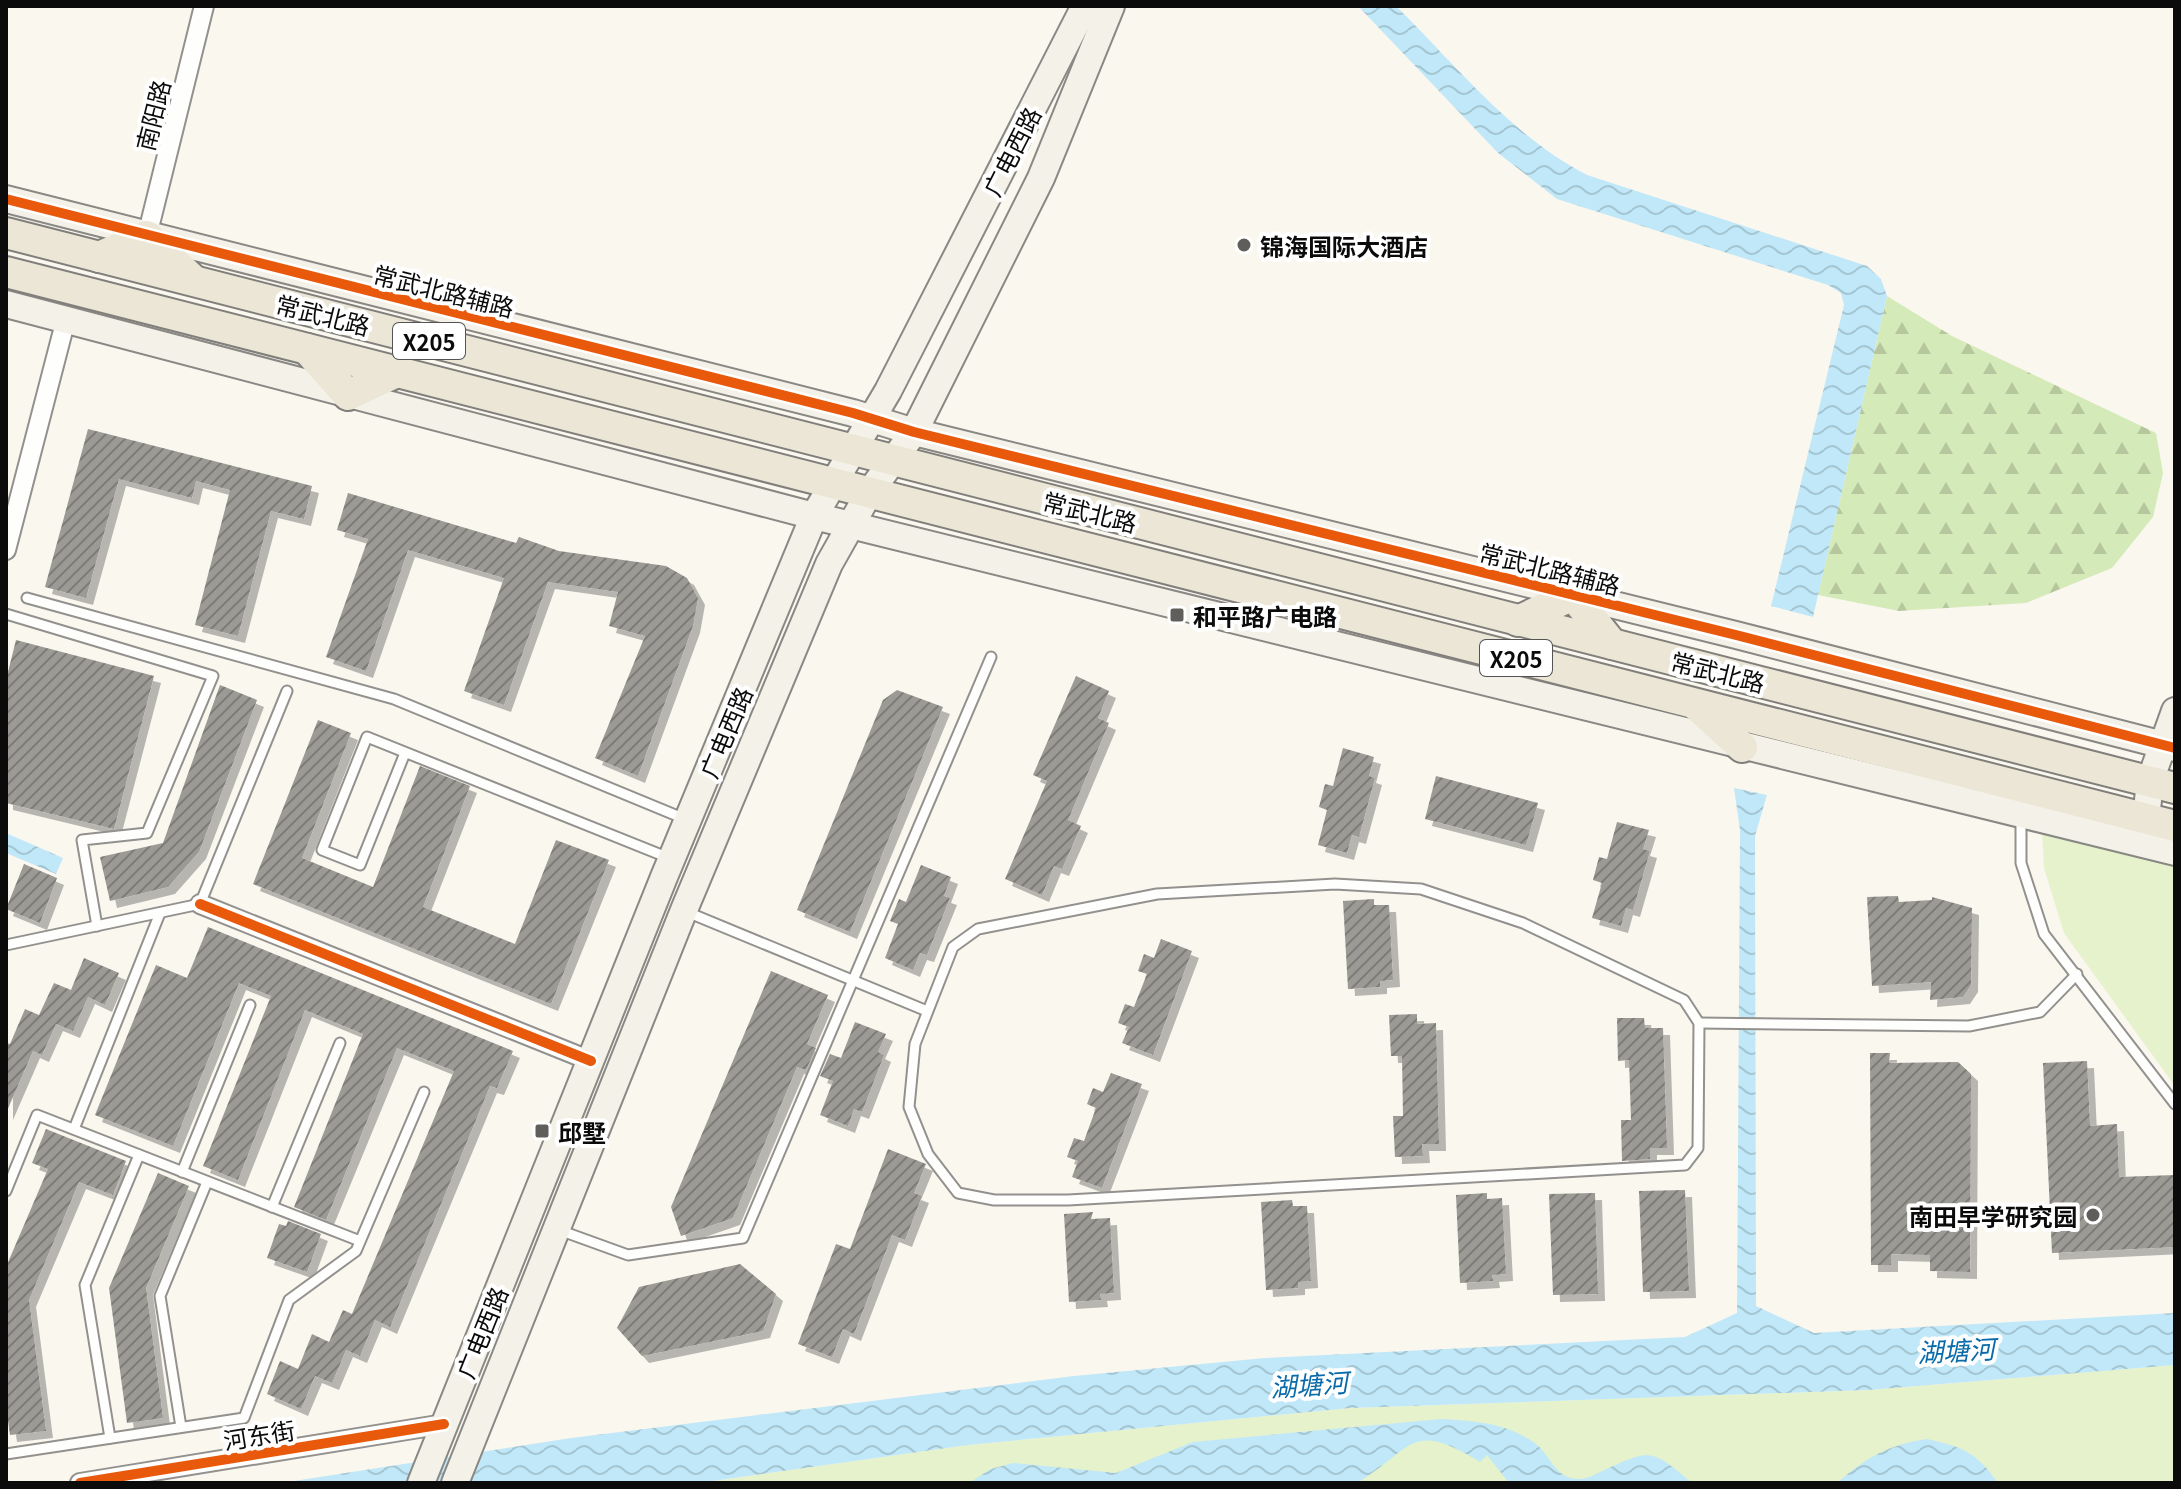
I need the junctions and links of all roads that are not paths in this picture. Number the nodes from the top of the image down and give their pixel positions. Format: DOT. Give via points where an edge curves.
graph roads {
  1 [pos="204,6"];
  2 [pos="1085,6"];
  3 [pos="1111,6"];
  4 [pos="6,199"];
  5 [pos="6,233"];
  6 [pos="147,236"];
  7 [pos="99,257"];
  8 [pos="6,272"];
  9 [pos="194,281"];
  10 [pos="6,304"];
  11 [pos="66,319"];
  12 [pos="307,349"];
  13 [pos="397,372"];
  14 [pos="348,395"];
  15 [pos="872,420"];
  16 [pos="914,432"];
  17 [pos="853,450"];
  18 [pos="890,460"];
  19 [pos="833,483"];
  20 [pos="869,493"];
  21 [pos="814,516"];
  22 [pos="851,525"];
  23 [pos="6,550"];
  24 [pos="1573,595"];
  25 [pos="27,598"];
  26 [pos="6,614"];
  27 [pos="1518,621"];
  28 [pos="1612,644"];
  29 [pos="991,657"];
  30 [pos="287,691"];
  31 [pos="1693,703"];
  32 [pos="2175,711"];
  33 [pos="2168,746"];
  34 [pos="1742,747"];
  35 [pos="405,753"];
  36 [pos="2161,811"];
  37 [pos="2021,815"];
  38 [pos="688,820"];
  39 [pos="2175,852"];
  40 [pos="672,859"];
  41 [pos="200,904"];
  42 [pos="684,910"];
  43 [pos="160,913"];
  44 [pos="97,926"];
  45 [pos="6,945"];
  46 [pos="2077,974"];
  47 [pos="853,981"];
  48 [pos="250,1005"];
  49 [pos="927,1011"];
  50 [pos="1699,1023"];
  51 [pos="340,1043"];
  52 [pos="591,1061"];
  53 [pos="424,1092"];
  54 [pos="2175,1104"];
  55 [pos="74,1129"];
  56 [pos="139,1155"];
  57 [pos="182,1172"];
  58 [pos="207,1182"];
  59 [pos="6,1191"];
  60 [pos="272,1207"];
  61 [pos="556,1229"];
  62 [pos="360,1241"];
  63 [pos="444,1424"];
  64 [pos="181,1427"];
  65 [pos="110,1438"];
  66 [pos="6,1454"];
  67 [pos="80,1483"];
  68 [pos="421,1483"];
  69 [pos="455,1483"];
  1 -- 6 [label="street, 南阳路"];
  2 -- 15 [label="street, 广电西路"];
  3 -- 16 [label="street, 广电西路" via="1041,178"];
  4 -- 6 [label="street, 常武北路辅路"];
  5 -- 7 [label="main road, 常武北路 / X205"];
  6 -- 7 [label="main road"];
  6 -- 9 [label="main road"];
  6 -- 15 [label="street, 常武北路辅路"];
  7 -- 9 [label="main road, 常武北路 / X205"];
  8 -- 12 [label="main road, 常武北路 / X205"];
  9 -- 17 [label="main road, 常武北路 / X205"];
  10 -- 11 [label="street"];
  11 -- 14 [label="street"];
  11 -- 23 [label="street"];
  12 -- 13 [label="main road, 常武北路 / X205"];
  12 -- 14 [label="main road"];
  13 -- 14 [label="main road"];
  13 -- 19 [label="main road, 常武北路 / X205"];
  14 -- 21 [label="street"];
  15 -- 16 [label="street, 常武北路辅路"];
  15 -- 17 [label="street, 广电西路"];
  16 -- 18 [label="street, 广电西路"];
  16 -- 24 [label="street, 常武北路辅路"];
  17 -- 18 [label="main road, 常武北路 / X205"];
  17 -- 19 [label="street, 广电西路"];
  18 -- 20 [label="street, 广电西路"];
  18 -- 27 [label="main road, 常武北路 / X205"];
  19 -- 20 [label="main road, 常武北路 / X205"];
  19 -- 21 [label="street, 广电西路"];
  20 -- 22 [label="street, 广电西路"];
  20 -- 31 [label="main road, 常武北路 / X205"];
  21 -- 22 [label="street"];
  21 -- 38 [label="street, 广电西路"];
  22 -- 34 [label="street"];
  22 -- 42 [label="street, 广电西路" via="829,564"];
  24 -- 27 [label="main road"];
  24 -- 28 [label="main road"];
  24 -- 33 [label="street, 常武北路辅路"];
  25 -- 38 [label="lane" via="394,699"];
  26 -- 44 [label="lane" via="213,676 147,833 82,840"];
  27 -- 28 [label="main road, 常武北路 / X205"];
  28 -- 36 [label="main road, 常武北路 / X205"];
  29 -- 47 [label="lane"];
  30 -- 41 [label="lane"];
  31 -- 34 [label="main road"];
  31 -- 36 [label="main road, 常武北路 / X205"];
  32 -- 33 [label="street"];
  33 -- 36 [label="street"];
  34 -- 37 [label="street"];
  35 -- 35 [label="lane" via="367,737 322,850 360,865"];
  35 -- 40 [label="lane"];
  36 -- 37 [label="street"];
  36 -- 39 [label="street"];
  37 -- 46 [label="lane" via="2021,863 2044,934"];
  38 -- 40 [label="street, 广电西路"];
  40 -- 52 [label="street, 广电西路"];
  41 -- 43 [label="lane"];
  41 -- 52 [label="street"];
  42 -- 47 [label="lane"];
  42 -- 61 [label="street, 广电西路"];
  43 -- 44 [label="lane"];
  43 -- 55 [label="lane"];
  44 -- 45 [label="lane"];
  46 -- 50 [label="lane" via="2040,1012 1969,1026"];
  46 -- 54 [label="lane"];
  47 -- 49 [label="lane"];
  47 -- 61 [label="lane" via="743,1238 628,1255"];
  48 -- 57 [label="lane"];
  49 -- 50 [label="lane" via="953,947 978,929 1157,894 1335,884 1421,889 1523,923 1684,1000"];
  49 -- 50 [label="lane" via="915,1044 909,1107 928,1154 958,1193 994,1200 1084,1200 1685,1165 1698,1148"];
  51 -- 60 [label="lane"];
  52 -- 63 [label="street, 广电西路"];
  53 -- 62 [label="lane"];
  55 -- 56 [label="lane"];
  55 -- 59 [label="lane" via="37,1115"];
  56 -- 57 [label="lane"];
  56 -- 65 [label="lane" via="85,1285"];
  57 -- 58 [label="lane"];
  58 -- 60 [label="lane"];
  58 -- 64 [label="lane" via="160,1296"];
  60 -- 62 [label="lane"];
  61 -- 69 [label="street, 广电西路"];
  62 -- 64 [label="lane" via="356,1251 289,1300 244,1418"];
  63 -- 67 [label="street, 河东街"];
  63 -- 68 [label="street, 广电西路"];
  64 -- 65 [label="lane"];
  65 -- 66 [label="lane"];
}
